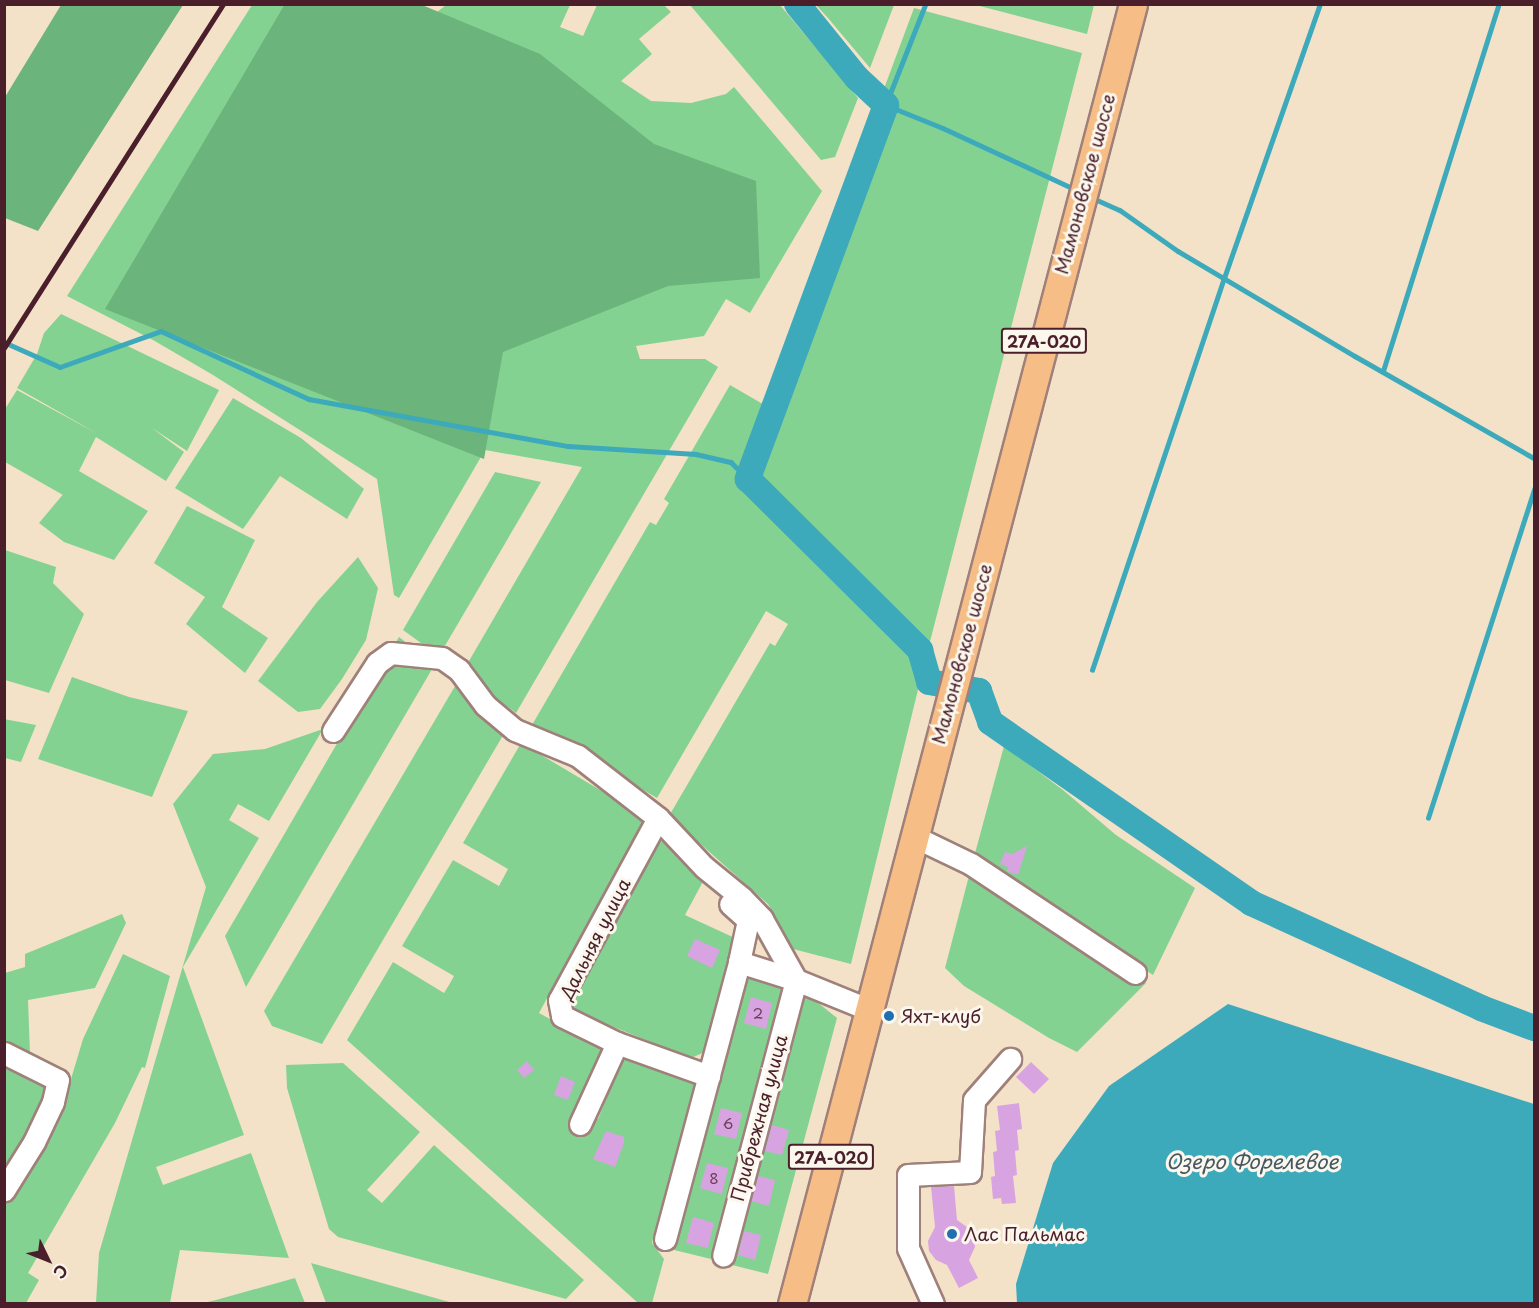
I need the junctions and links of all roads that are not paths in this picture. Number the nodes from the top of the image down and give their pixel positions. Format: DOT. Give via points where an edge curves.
graph roads {
  1 [pos="1133,4"];
  2 [pos="333,731"];
  3 [pos="658,818"];
  4 [pos="915,837"];
  5 [pos="710,885"];
  6 [pos="739,962"];
  7 [pos="1135,973"];
  8 [pos="796,980"];
  9 [pos="870,1010"];
  10 [pos="616,1043"];
  11 [pos="4,1055"];
  12 [pos="1010,1059"];
  13 [pos="709,1076"];
  14 [pos="580,1124"];
  15 [pos="4,1190"];
  16 [pos="665,1239"];
  17 [pos="723,1256"];
  18 [pos="792,1304"];
  19 [pos="933,1304"];
  1 -- 4 [label="main road, Мамоновское шоссе / 27А-020"];
  2 -- 3 [label="street" via="377,663 391,653 442,658 459,670 485,705 515,730 578,756"];
  3 -- 8 [label="street" via="704,867 762,919"];
  3 -- 10 [label="street, Дальняя улица" via="560,1000 562,1016"];
  4 -- 7 [label="street" via="971,864"];
  4 -- 9 [label="main road, Мамоновское шоссе / 27А-020"];
  5 -- 6 [label="street" via="748,920"];
  6 -- 8 [label="street"];
  6 -- 13 [label="street"];
  8 -- 9 [label="street"];
  8 -- 17 [label="street, Прибрежная улица"];
  9 -- 18 [label="main road, Мамоновское шоссе / 27А-020"];
  10 -- 13 [label="street, Дальняя улица"];
  10 -- 14 [label="street"];
  11 -- 15 [label="street" via="58,1080 53,1102 34,1142"];
  12 -- 19 [label="street" via="974,1100 970,1172 908,1175 908,1248"];
  13 -- 16 [label="street"];
}
